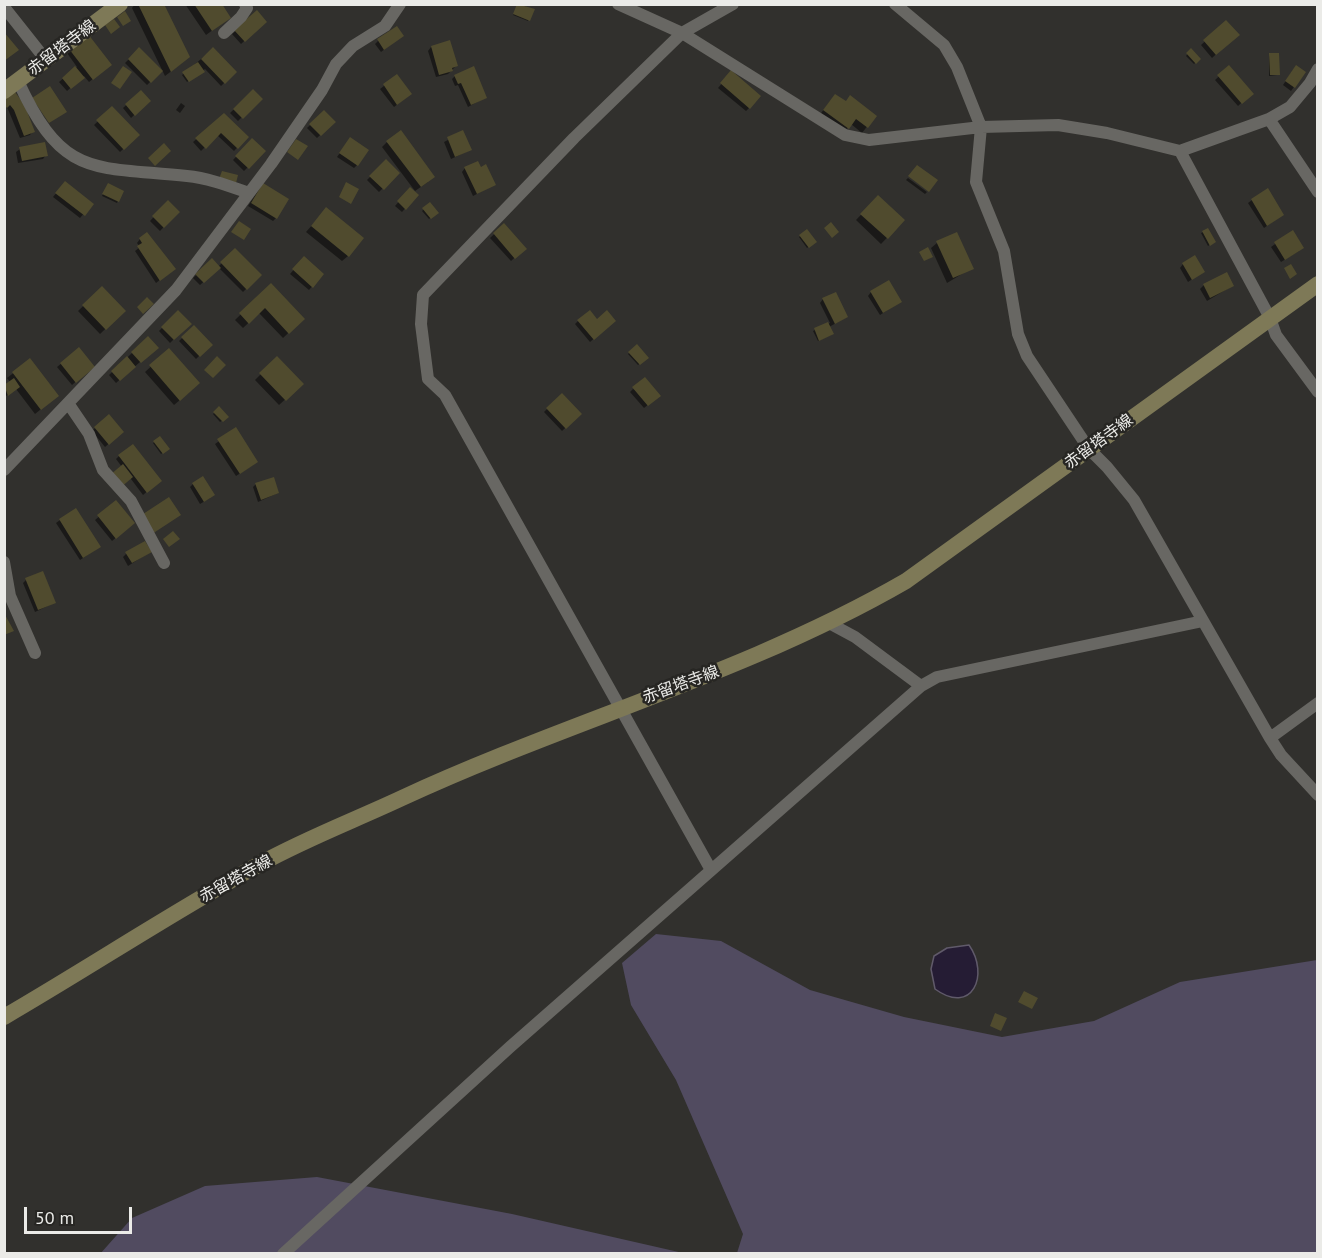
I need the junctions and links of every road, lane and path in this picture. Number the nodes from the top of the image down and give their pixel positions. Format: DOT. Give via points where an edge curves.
graph roads {
  1 [pos="120,4"];
  2 [pos="245,4"];
  3 [pos="400,4"];
  4 [pos="618,4"];
  5 [pos="733,4"];
  6 [pos="895,4"];
  7 [pos="4,8"];
  8 [pos="224,33"];
  9 [pos="682,33"];
  10 [pos="46,60"];
  11 [pos="1317,69"];
  12 [pos="18,81"];
  13 [pos="4,92"];
  14 [pos="1269,118"];
  15 [pos="981,127"];
  16 [pos="1180,151"];
  17 [pos="249,192"];
  18 [pos="1317,192"];
  19 [pos="1317,284"];
  20 [pos="1270,318"];
  21 [pos="1317,392"];
  22 [pos="68,403"];
  23 [pos="1089,449"];
  24 [pos="4,470"];
  25 [pos="4,562"];
  26 [pos="164,563"];
  27 [pos="1203,621"];
  28 [pos="829,623"];
  29 [pos="35,653"];
  30 [pos="921,686"];
  31 [pos="1317,703"];
  32 [pos="621,707"];
  33 [pos="1270,738"];
  34 [pos="1317,795"];
  35 [pos="711,870"];
  36 [pos="4,1017"];
  37 [pos="283,1254"];
  1 -- 10 [label="main road, 赤留塔寺線"];
  2 -- 8 [label="street" via="245,12"];
  3 -- 17 [label="street" via="385,26 353,46 336,64 322,90"];
  4 -- 9 [label="street"];
  5 -- 9 [label="street"];
  6 -- 15 [label="street" via="944,45"];
  7 -- 10 [label="street"];
  9 -- 15 [label="street" via="848,137 869,140"];
  9 -- 32 [label="street" via="465,250 423,295 421,307 428,379 445,395"];
  10 -- 12 [label="main road, 赤留塔寺線"];
  11 -- 14 [label="street" via="1290,107"];
  12 -- 13 [label="main road, 赤留塔寺線"];
  12 -- 17 [label="street" via="51,136 88,165 105,170 189,176"];
  14 -- 16 [label="street"];
  14 -- 18 [label="street"];
  15 -- 16 [label="street" via="1058,125"];
  15 -- 23 [label="street" via="975,182 1004,251 1018,334 1027,356"];
  16 -- 20 [label="street"];
  17 -- 22 [label="street" via="176,290"];
  19 -- 20 [label="main road, 赤留塔寺線"];
  20 -- 21 [label="street" via="1276,335"];
  20 -- 23 [label="main road, 赤留塔寺線"];
  22 -- 24 [label="street"];
  22 -- 26 [label="street" via="90,434 103,470 131,501"];
  23 -- 27 [label="street" via="1134,500"];
  23 -- 28 [label="main road, 赤留塔寺線" via="906,581"];
  25 -- 29 [label="street" via="10,596"];
  27 -- 30 [label="street" via="937,677"];
  27 -- 33 [label="street"];
  28 -- 30 [label="street" via="855,637"];
  28 -- 32 [label="main road, 赤留塔寺線" via="726,668"];
  30 -- 35 [label="street"];
  31 -- 33 [label="street"];
  32 -- 35 [label="street"];
  32 -- 36 [label="main road, 赤留塔寺線" via="402,798 262,863"];
  33 -- 34 [label="street"];
  35 -- 37 [label="street"];
}
